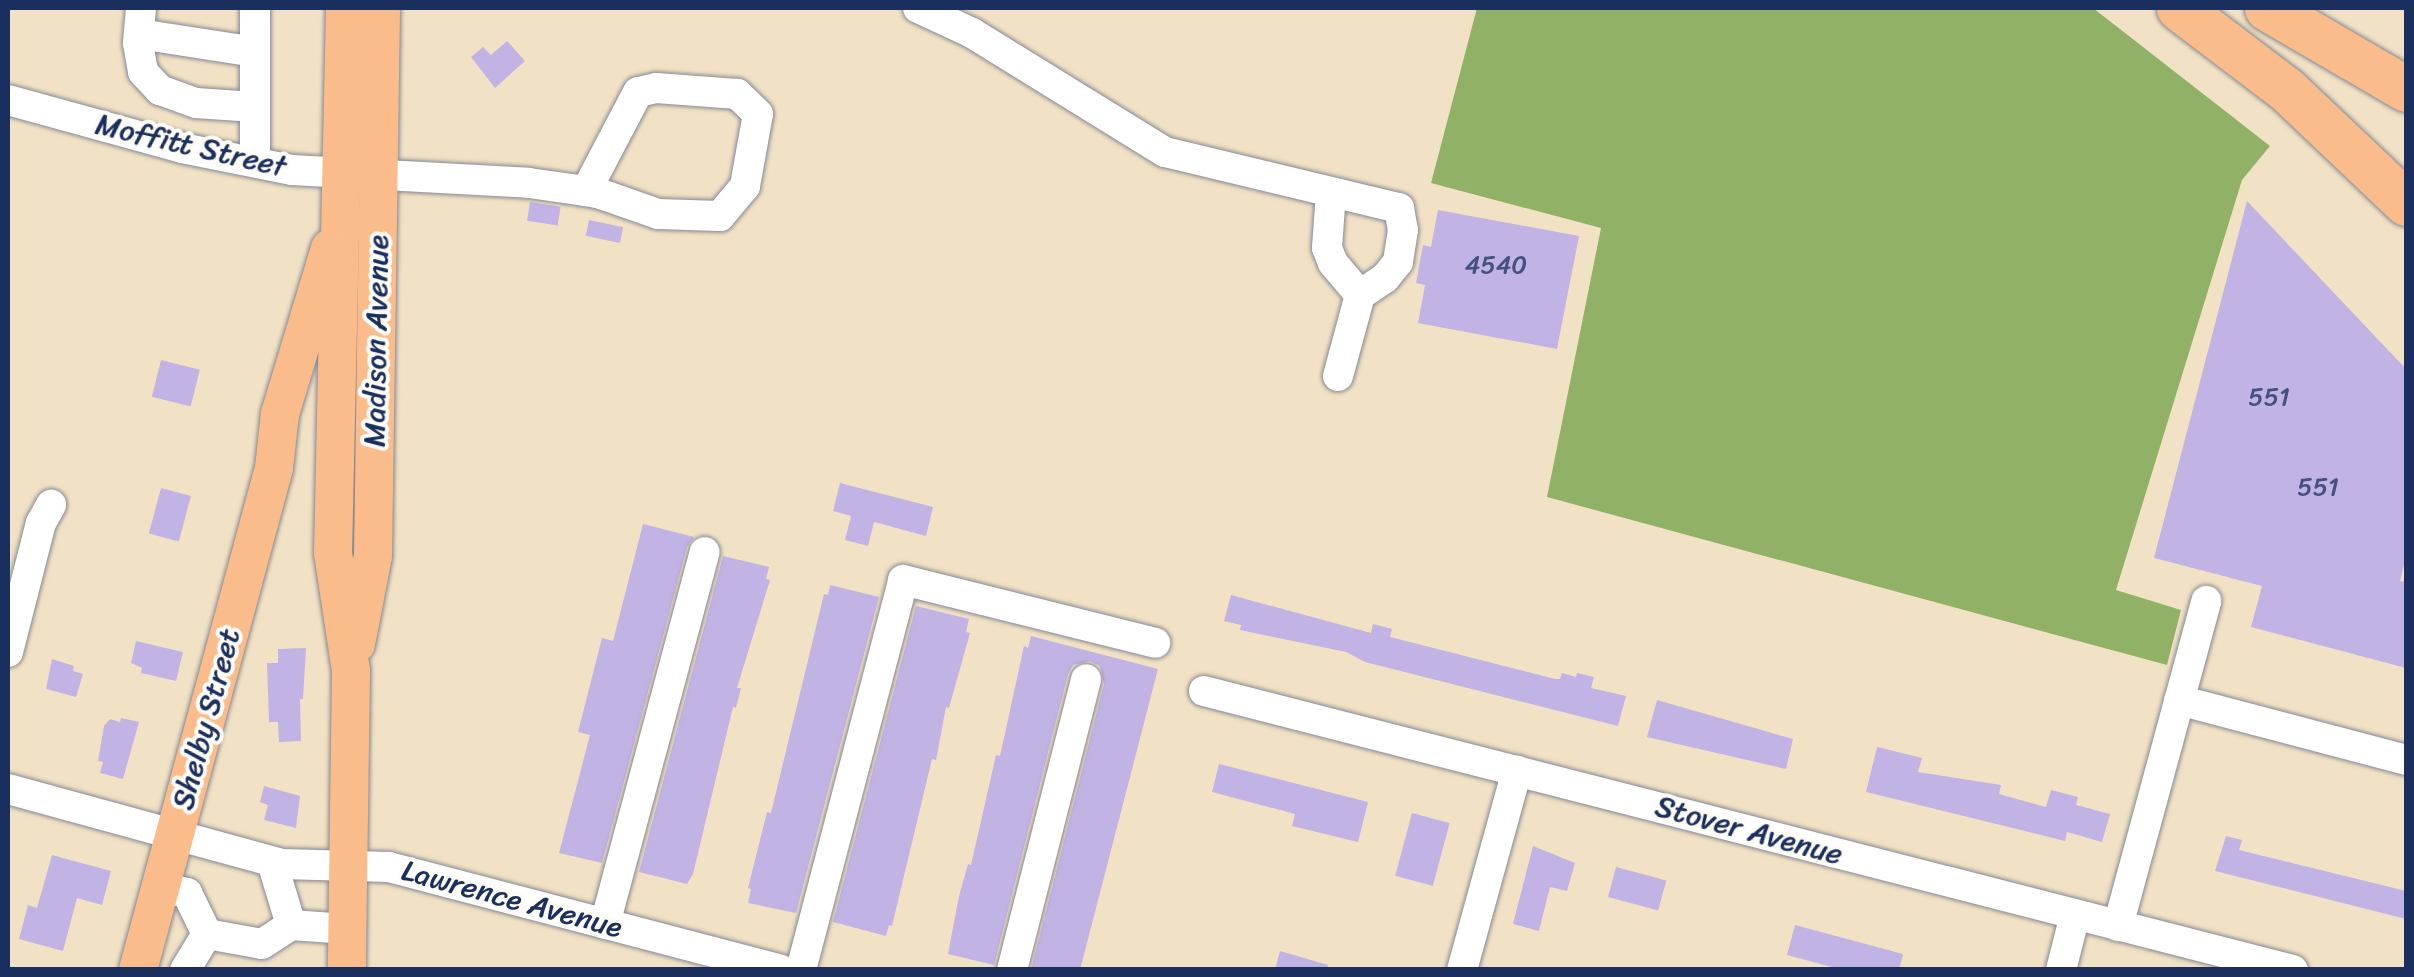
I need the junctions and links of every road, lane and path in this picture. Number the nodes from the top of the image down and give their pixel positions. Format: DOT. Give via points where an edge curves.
graph roads {
  1 [pos="256,8"];
  2 [pos="346,8"];
  3 [pos="380,8"];
  4 [pos="918,8"];
  5 [pos="2180,8"];
  6 [pos="2267,8"];
  7 [pos="140,21"];
  8 [pos="255,52"];
  9 [pos="2406,89"];
  10 [pos="8,100"];
  11 [pos="255,106"];
  12 [pos="255,162"];
  13 [pos="360,174"];
  14 [pos="586,191"];
  15 [pos="1331,193"];
  16 [pos="2406,202"];
  17 [pos="340,220"];
  18 [pos="378,235"];
  19 [pos="1360,295"];
  20 [pos="338,329"];
  21 [pos="1338,376"];
  22 [pos="335,455"];
  23 [pos="274,468"];
  24 [pos="51,505"];
  25 [pos="705,552"];
  26 [pos="2206,601"];
  27 [pos="1154,643"];
  28 [pos="8,652"];
  29 [pos="351,672"];
  30 [pos="1086,679"];
  31 [pos="1204,690"];
  32 [pos="2179,700"];
  33 [pos="2406,760"];
  34 [pos="1517,770"];
  35 [pos="8,788"];
  36 [pos="175,836"];
  37 [pos="272,862"];
  38 [pos="348,869"];
  39 [pos="161,887"];
  40 [pos="2075,915"];
  41 [pos="606,924"];
  42 [pos="291,925"];
  43 [pos="2118,926"];
  44 [pos="347,928"];
  45 [pos="208,934"];
  46 [pos="151,967"];
  47 [pos="185,970"];
  48 [pos="347,970"];
  49 [pos="782,970"];
  50 [pos="801,970"];
  51 [pos="1012,970"];
  52 [pos="1462,970"];
  53 [pos="2061,970"];
  54 [pos="2293,970"];
  1 -- 8 [label="street"];
  2 -- 13 [label="main road, Madison Avenue"];
  3 -- 13 [label="main road, Madison Avenue"];
  4 -- 15 [label="street" via="972,33 1165,152"];
  5 -- 16 [label="highway" via="2286,90"];
  6 -- 9 [label="highway"];
  7 -- 8 [label="street"];
  7 -- 11 [label="street" via="143,72 160,90 196,103"];
  8 -- 11 [label="street"];
  10 -- 12 [label="street, Moffitt Street"];
  11 -- 12 [label="street"];
  12 -- 13 [label="street, Moffitt Street"];
  13 -- 14 [label="street, Moffitt Street" via="446,175"];
  13 -- 17 [label="main road, Madison Avenue"];
  13 -- 18 [label="main road, Madison Avenue"];
  14 -- 14 [label="street, Moffitt Street" via="658,214 720,216 745,186 758,114 738,94 638,92"];
  15 -- 19 [label="street" via="1327,248"];
  15 -- 19 [label="street" via="1399,208 1398,262"];
  17 -- 20 [label="main road, Madison Avenue"];
  17 -- 23 [label="main road, Shelby Street" via="314,287 280,414"];
  18 -- 20 [label="main road, Shelby Street"];
  18 -- 29 [label="main road, Madison Avenue" via="374,556"];
  19 -- 21 [label="street"];
  20 -- 22 [label="main road, Madison Avenue"];
  20 -- 23 [label="main road, Shelby Street"];
  22 -- 23 [label="main road" via="309,448"];
  22 -- 29 [label="main road, Madison Avenue" via="333,554"];
  23 -- 36 [label="main road, Shelby Street"];
  24 -- 28 [label="street" via="40,524"];
  25 -- 41 [label="street"];
  26 -- 32 [label="street"];
  27 -- 50 [label="street" via="903,580"];
  29 -- 38 [label="main road, Madison Avenue"];
  30 -- 51 [label="street"];
  31 -- 34 [label="street, Stover Avenue"];
  32 -- 33 [label="street"];
  32 -- 43 [label="street"];
  34 -- 40 [label="street, Stover Avenue"];
  34 -- 52 [label="street"];
  35 -- 36 [label="street, Lawrence Avenue"];
  36 -- 37 [label="street, Lawrence Avenue"];
  36 -- 39 [label="main road, Shelby Street"];
  37 -- 38 [label="street, Lawrence Avenue"];
  37 -- 42 [label="street"];
  38 -- 41 [label="street, Lawrence Avenue" via="390,867"];
  38 -- 44 [label="main road, Madison Avenue"];
  39 -- 45 [label="street" via="187,894"];
  39 -- 46 [label="main road, Shelby Street"];
  40 -- 43 [label="street, Stover Avenue"];
  40 -- 53 [label="street"];
  41 -- 49 [label="street, Lawrence Avenue"];
  42 -- 44 [label="street"];
  42 -- 45 [label="street" via="262,944"];
  43 -- 54 [label="street, Stover Avenue"];
  44 -- 48 [label="main road, Madison Avenue"];
  45 -- 47 [label="street"];
}
